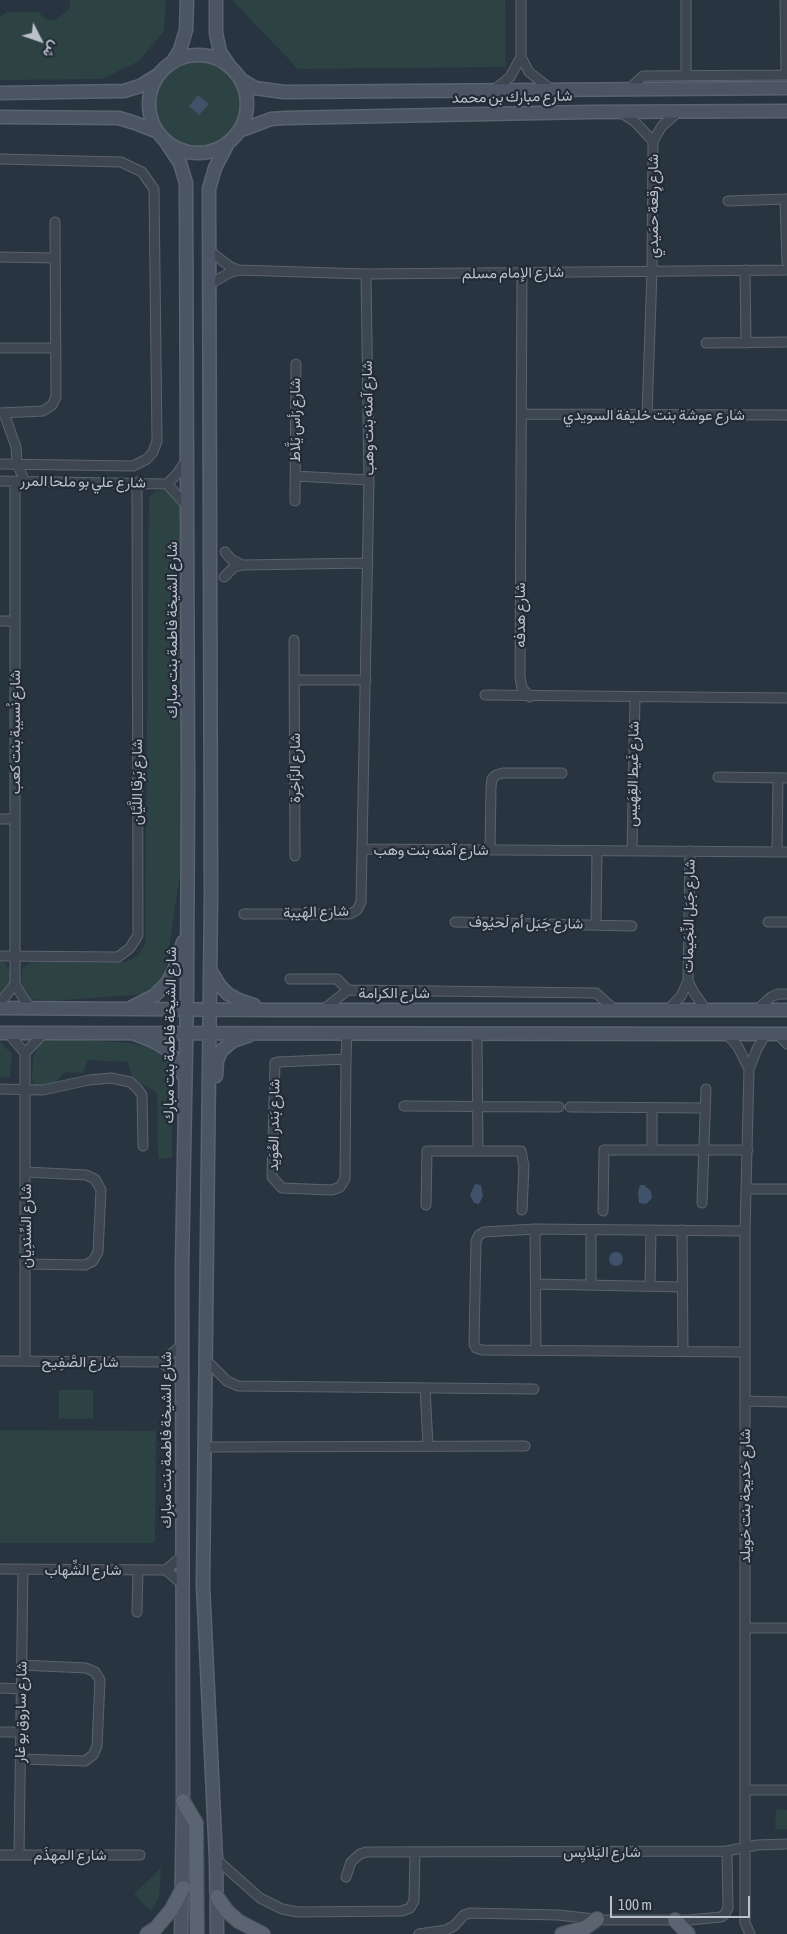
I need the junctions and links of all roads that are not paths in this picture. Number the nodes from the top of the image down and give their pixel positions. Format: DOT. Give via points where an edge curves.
graph roads {
  1 [pos="187,0"];
  2 [pos="216,0"];
  3 [pos="521,0"];
  4 [pos="686,0"];
  5 [pos="785,0"];
  6 [pos="521,57"];
  7 [pos="172,63"];
  8 [pos="230,68"];
  9 [pos="160,73"];
  10 [pos="686,75"];
  11 [pos="786,75"];
  12 [pos="240,79"];
  13 [pos="787,88"];
  14 [pos="493,90"];
  15 [pos="552,90"];
  16 [pos="628,90"];
  17 [pos="0,93"];
  18 [pos="787,111"];
  19 [pos="619,112"];
  20 [pos="678,112"];
  21 [pos="0,117"];
  22 [pos="239,131"];
  23 [pos="162,137"];
  24 [pos="653,141"];
  25 [pos="228,143"];
  26 [pos="0,159"];
  27 [pos="786,199"];
  28 [pos="728,201"];
  29 [pos="55,222"];
  30 [pos="210,251"];
  31 [pos="0,257"];
  32 [pos="55,258"];
  33 [pos="787,262"];
  34 [pos="238,270"];
  35 [pos="744,270"];
  36 [pos="787,270"];
  37 [pos="652,271"];
  38 [pos="522,272"];
  39 [pos="366,274"];
  40 [pos="210,284"];
  41 [pos="787,342"];
  42 [pos="706,343"];
  43 [pos="746,343"];
  44 [pos="0,348"];
  45 [pos="56,348"];
  46 [pos="296,364"];
  47 [pos="2,413"];
  48 [pos="522,414"];
  49 [pos="647,415"];
  50 [pos="787,415"];
  51 [pos="188,457"];
  52 [pos="17,463"];
  53 [pos="0,464"];
  54 [pos="295,476"];
  55 [pos="19,480"];
  56 [pos="369,480"];
  57 [pos="0,481"];
  58 [pos="137,482"];
  59 [pos="167,484"];
  60 [pos="295,501"];
  61 [pos="188,508"];
  62 [pos="225,552"];
  63 [pos="368,563"];
  64 [pos="242,565"];
  65 [pos="224,577"];
  66 [pos="0,621"];
  67 [pos="15,621"];
  68 [pos="294,640"];
  69 [pos="294,680"];
  70 [pos="366,680"];
  71 [pos="485,696"];
  72 [pos="530,697"];
  73 [pos="635,697"];
  74 [pos="787,698"];
  75 [pos="562,773"];
  76 [pos="718,777"];
  77 [pos="783,778"];
  78 [pos="0,819"];
  79 [pos="15,820"];
  80 [pos="363,850"];
  81 [pos="490,850"];
  82 [pos="597,851"];
  83 [pos="632,851"];
  84 [pos="690,851"];
  85 [pos="777,852"];
  86 [pos="787,852"];
  87 [pos="295,856"];
  88 [pos="244,914"];
  89 [pos="455,922"];
  90 [pos="768,922"];
  91 [pos="787,922"];
  92 [pos="596,924"];
  93 [pos="188,925"];
  94 [pos="632,926"];
  95 [pos="0,956"];
  96 [pos="15,956"];
  97 [pos="210,965"];
  98 [pos="290,980"];
  99 [pos="688,981"];
  100 [pos="15,984"];
  101 [pos="348,990"];
  102 [pos="787,994"];
  103 [pos="0,1003"];
  104 [pos="0,1008"];
  105 [pos="32,1008"];
  106 [pos="130,1008"];
  107 [pos="187,1008"];
  108 [pos="209,1008"];
  109 [pos="324,1009"];
  110 [pos="614,1009"];
  111 [pos="273,1010"];
  112 [pos="668,1010"];
  113 [pos="706,1010"];
  114 [pos="757,1010"];
  115 [pos="787,1010"];
  116 [pos="128,1031"];
  117 [pos="186,1032"];
  118 [pos="208,1032"];
  119 [pos="261,1032"];
  120 [pos="347,1032"];
  121 [pos="4,1033"];
  122 [pos="44,1033"];
  123 [pos="477,1033"];
  124 [pos="727,1034"];
  125 [pos="777,1034"];
  126 [pos="787,1044"];
  127 [pos="25,1053"];
  128 [pos="346,1059"];
  129 [pos="749,1069"];
  130 [pos="186,1081"];
  131 [pos="0,1089"];
  132 [pos="706,1089"];
  133 [pos="26,1090"];
  134 [pos="209,1095"];
  135 [pos="404,1106"];
  136 [pos="478,1106"];
  137 [pos="559,1107"];
  138 [pos="570,1108"];
  139 [pos="652,1108"];
  140 [pos="705,1108"];
  141 [pos="142,1146"];
  142 [pos="652,1150"];
  143 [pos="705,1150"];
  144 [pos="748,1150"];
  145 [pos="478,1151"];
  146 [pos="26,1172"];
  147 [pos="747,1189"];
  148 [pos="787,1189"];
  149 [pos="702,1203"];
  150 [pos="426,1205"];
  151 [pos="522,1210"];
  152 [pos="603,1211"];
  153 [pos="535,1229"];
  154 [pos="591,1230"];
  155 [pos="651,1230"];
  156 [pos="682,1230"];
  157 [pos="745,1231"];
  158 [pos="26,1264"];
  159 [pos="536,1284"];
  160 [pos="591,1284"];
  161 [pos="650,1286"];
  162 [pos="682,1287"];
  163 [pos="182,1345"];
  164 [pos="536,1350"];
  165 [pos="683,1351"];
  166 [pos="744,1352"];
  167 [pos="204,1358"];
  168 [pos="0,1361"];
  169 [pos="25,1361"];
  170 [pos="161,1362"];
  171 [pos="183,1382"];
  172 [pos="425,1388"];
  173 [pos="534,1389"];
  174 [pos="745,1402"];
  175 [pos="787,1402"];
  176 [pos="428,1445"];
  177 [pos="525,1446"];
  178 [pos="204,1447"];
  179 [pos="182,1556"];
  180 [pos="0,1569"];
  181 [pos="23,1569"];
  182 [pos="138,1570"];
  183 [pos="166,1570"];
  184 [pos="182,1584"];
  185 [pos="137,1612"];
  186 [pos="746,1628"];
  187 [pos="787,1628"];
  188 [pos="21,1666"];
  189 [pos="0,1688"];
  190 [pos="21,1689"];
  191 [pos="0,1732"];
  192 [pos="20,1732"];
  193 [pos="20,1759"];
  194 [pos="745,1790"];
  195 [pos="787,1790"];
  196 [pos="183,1801"];
  197 [pos="787,1844"];
  198 [pos="745,1848"];
  199 [pos="728,1851"];
  200 [pos="415,1853"];
  201 [pos="0,1855"];
  202 [pos="19,1855"];
  203 [pos="140,1855"];
  204 [pos="216,1859"];
  205 [pos="346,1877"];
  206 [pos="182,1888"];
  207 [pos="217,1897"];
  208 [pos="597,1920"];
  209 [pos="675,1920"];
  210 [pos="745,1923"];
  211 [pos="147,1934"];
  212 [pos="181,1934"];
  213 [pos="197,1934"];
  214 [pos="217,1934"];
  215 [pos="263,1934"];
  216 [pos="419,1934"];
  217 [pos="562,1934"];
  218 [pos="688,1934"];
  219 [pos="740,1934"];
  220 [pos="750,1934"];
  1 -- 7 [label="main road" via="186,30"];
  2 -- 8 [label="main road" via="216,33 220,52"];
  3 -- 6 [label="street"];
  4 -- 10 [label="street"];
  5 -- 11 [label="street"];
  6 -- 14 [label="street" via="510,77"];
  6 -- 15 [label="street" via="529,72"];
  7 -- 8 [label="main road" via="196,56 214,58"];
  7 -- 9 [label="main road"];
  8 -- 12 [label="main road"];
  9 -- 17 [label="main road" via="140,86 124,91"];
  9 -- 23 [label="main road" via="152,87 149,102 151,118"];
  10 -- 11 [label="street"];
  10 -- 16 [label="street" via="643,76"];
  12 -- 14 [label="main road, شارع مبارك بن محمد" via="255,88 284,92"];
  12 -- 22 [label="main road" via="247,105"];
  13 -- 16 [label="main road, شارع مبارك بن محمد"];
  14 -- 15 [label="main road, شارع مبارك بن محمد"];
  15 -- 16 [label="main road, شارع مبارك بن محمد"];
  18 -- 20 [label="main road, شارع مبارك بن محمد"];
  19 -- 20 [label="main road, شارع مبارك بن محمد"];
  19 -- 22 [label="main road, شارع مبارك بن محمد" via="285,118"];
  19 -- 24 [label="street, شارع رِقعة حمَيدي" via="634,121"];
  20 -- 24 [label="street, شارع رِقعة حمَيدي" via="662,126"];
  21 -- 23 [label="main road" via="119,118"];
  22 -- 25 [label="main road"];
  23 -- 25 [label="main road" via="177,149 190,153 216,150"];
  23 -- 51 [label="main road, شارع الشيخة فاطمة بنت مبارك" via="180,163 186,184"];
  24 -- 37 [label="street, شارع رِقعة حمَيدي"];
  25 -- 30 [label="main road" via="215,168 210,189"];
  26 -- 52 [label="street" via="121,162 142,172 154,189 157,441 153,452 133,466"];
  27 -- 28 [label="street"];
  27 -- 33 [label="street"];
  29 -- 32 [label="street"];
  30 -- 34 [label="street"];
  30 -- 40 [label="main road"];
  31 -- 32 [label="street"];
  32 -- 45 [label="street"];
  34 -- 39 [label="street, شارع الإمام مسلم"];
  34 -- 40 [label="street, شارع الإمام مسلم"];
  35 -- 36 [label="street, شارع الإمام مسلم"];
  35 -- 37 [label="street, شارع الإمام مسلم"];
  35 -- 43 [label="street"];
  37 -- 38 [label="street, شارع الإمام مسلم"];
  37 -- 49 [label="street, شارع رِقعة حمَيدي"];
  38 -- 39 [label="street, شارع الإمام مسلم"];
  38 -- 48 [label="street, شارع هدفه"];
  39 -- 56 [label="street, شارع آمنه بنت وهب"];
  40 -- 97 [label="main road"];
  41 -- 43 [label="street"];
  42 -- 43 [label="street"];
  44 -- 45 [label="street"];
  45 -- 47 [label="street" via="56,396 52,405 43,411"];
  46 -- 54 [label="street, شارع رَأس يَلَّاط"];
  47 -- 52 [label="street" via="16,446"];
  48 -- 49 [label="street, شارع عوشة بنت خليفة السويدي"];
  48 -- 72 [label="street, شارع هدفه" via="520,677 522,688"];
  49 -- 50 [label="street, شارع عوشة بنت خليفة السويدي"];
  51 -- 59 [label="street, شارع علي بو ملحا المرر"];
  51 -- 61 [label="main road, شارع الشيخة فاطمة بنت مبارك"];
  52 -- 53 [label="street"];
  52 -- 55 [label="street"];
  54 -- 56 [label="street, شارع رَأس يَلَّاط"];
  54 -- 60 [label="street, شارع رَأس يَلَّاط"];
  55 -- 57 [label="street, شارع علي بو ملحا المرر"];
  55 -- 58 [label="street, شارع علي بو ملحا المرر"];
  55 -- 67 [label="street, شارع نُسيبة بنت كعب"];
  56 -- 63 [label="street, شارع آمنه بنت وهب"];
  58 -- 59 [label="street, شارع علي بو ملحا المرر"];
  58 -- 96 [label="street, شارع بَرقا اللَّيَّان" via="138,935 130,948 118,957"];
  59 -- 61 [label="street, شارع علي بو ملحا المرر"];
  61 -- 93 [label="main road, شارع الشيخة فاطمة بنت مبارك"];
  62 -- 64 [label="street"];
  63 -- 64 [label="street"];
  63 -- 70 [label="street, شارع آمنه بنت وهب"];
  64 -- 65 [label="street" via="234,567"];
  66 -- 67 [label="street"];
  67 -- 79 [label="street, شارع نُسيبة بنت كعب"];
  68 -- 69 [label="street, شارع الزَّاخِرة"];
  69 -- 70 [label="street"];
  69 -- 87 [label="street, شارع الزَّاخِرة"];
  70 -- 80 [label="street, شارع آمنه بنت وهب"];
  71 -- 72 [label="street"];
  72 -- 73 [label="street"];
  73 -- 74 [label="street"];
  73 -- 83 [label="street, شارع غَيط القِهَيس"];
  75 -- 81 [label="street" via="496,775 491,787"];
  76 -- 77 [label="street"];
  77 -- 85 [label="street"];
  78 -- 79 [label="street"];
  79 -- 96 [label="street, شارع نُسيبة بنت كعب"];
  80 -- 81 [label="street, شارع آمنه بنت وهب"];
  80 -- 88 [label="street, شارع الهَيبة" via="361,902 350,914"];
  81 -- 82 [label="street, شارع آمنه بنت وهب"];
  82 -- 83 [label="street, شارع آمنه بنت وهب"];
  82 -- 92 [label="street, شارع جَبَل أم لَحيُوف"];
  83 -- 84 [label="street, شارع آمنه بنت وهب"];
  84 -- 85 [label="street, شارع آمنه بنت وهب"];
  84 -- 99 [label="street, شارع جَبَل النِّجَيمات"];
  85 -- 86 [label="street, شارع آمنه بنت وهب"];
  89 -- 92 [label="street, شارع جَبَل أم لَحيُوف"];
  90 -- 91 [label="street"];
  92 -- 94 [label="street, شارع جَبَل أم لَحيُوف"];
  93 -- 106 [label="main road" via="168,983 154,996"];
  93 -- 107 [label="main road, شارع الشيخة فاطمة بنت مبارك"];
  95 -- 96 [label="street, شارع بَرقا اللَّيَّان"];
  96 -- 100 [label="street, شارع نُسيبة بنت كعب"];
  97 -- 108 [label="main road"];
  97 -- 111 [label="main road" via="216,981 228,994"];
  98 -- 101 [label="street" via="337,979"];
  99 -- 112 [label="street, شارع جَبَل النِّجَيمات" via="681,996"];
  99 -- 113 [label="street, شارع جَبَل النِّجَيمات"];
  100 -- 103 [label="street"];
  100 -- 105 [label="street"];
  101 -- 109 [label="street"];
  101 -- 110 [label="street" via="596,993"];
  102 -- 114 [label="street" via="771,997"];
  104 -- 105 [label="main road, شارع الكرامة"];
  105 -- 106 [label="main road, شارع الكرامة"];
  106 -- 107 [label="main road, شارع الكرامة"];
  107 -- 108 [label="main road, شارع الكرامة"];
  107 -- 117 [label="main road, شارع الشيخة فاطمة بنت مبارك"];
  108 -- 111 [label="main road, شارع الكرامة"];
  108 -- 118 [label="main road"];
  109 -- 110 [label="main road, شارع الكرامة"];
  109 -- 111 [label="main road, شارع الكرامة"];
  110 -- 112 [label="main road, شارع الكرامة"];
  112 -- 113 [label="main road, شارع الكرامة"];
  113 -- 114 [label="main road, شارع الكرامة"];
  114 -- 115 [label="main road, شارع الكرامة"];
  116 -- 117 [label="main road"];
  116 -- 122 [label="main road"];
  116 -- 130 [label="main road" via="166,1049"];
  117 -- 118 [label="main road"];
  117 -- 130 [label="main road, شارع الشيخة فاطمة بنت مبارك"];
  118 -- 119 [label="main road"];
  118 -- 134 [label="main road"];
  119 -- 120 [label="main road"];
  119 -- 134 [label="main road" via="225,1046 219,1056"];
  120 -- 123 [label="main road"];
  120 -- 128 [label="street, شارع بَندر العُوَيد"];
  121 -- 122 [label="main road"];
  121 -- 127 [label="street"];
  122 -- 127 [label="street"];
  123 -- 124 [label="main road"];
  123 -- 136 [label="street"];
  124 -- 125 [label="main road"];
  124 -- 129 [label="street, شارع خديجة بنت خويلد"];
  125 -- 126 [label="street"];
  125 -- 129 [label="street, شارع خديجة بنت خويلد" via="757,1050"];
  127 -- 133 [label="street, شارع السِّندِيان"];
  128 -- 128 [label="street, شارع بَندر العُوَيد" via="345,1179 340,1187 332,1190 282,1188 272,1178 275,1063"];
  129 -- 144 [label="street, شارع خديجة بنت خويلد"];
  130 -- 163 [label="main road, شارع الشيخة فاطمة بنت مبارك"];
  131 -- 133 [label="street"];
  132 -- 140 [label="street"];
  133 -- 141 [label="street" via="111,1078 130,1082 142,1095"];
  133 -- 146 [label="street, شارع السِّندِيان"];
  134 -- 167 [label="main road"];
  135 -- 136 [label="street"];
  136 -- 137 [label="street"];
  136 -- 145 [label="street"];
  138 -- 139 [label="street"];
  139 -- 140 [label="street"];
  139 -- 142 [label="street"];
  140 -- 143 [label="street"];
  142 -- 143 [label="street"];
  142 -- 152 [label="street" via="604,1150"];
  143 -- 144 [label="street"];
  143 -- 149 [label="street"];
  144 -- 147 [label="street, شارع خديجة بنت خويلد"];
  145 -- 150 [label="street" via="428,1151"];
  145 -- 151 [label="street" via="521,1151 524,1166"];
  146 -- 158 [label="street, شارع السِّندِيان"];
  146 -- 158 [label="street" via="86,1175 95,1180 101,1190 98,1252 93,1261 85,1265"];
  147 -- 148 [label="street"];
  147 -- 157 [label="street, شارع خديجة بنت خويلد"];
  153 -- 154 [label="street"];
  153 -- 159 [label="street"];
  153 -- 164 [label="street" via="479,1235 476,1241 474,1344 482,1350"];
  154 -- 155 [label="street"];
  154 -- 160 [label="street"];
  155 -- 156 [label="street"];
  155 -- 161 [label="street"];
  156 -- 157 [label="street"];
  156 -- 162 [label="street"];
  157 -- 166 [label="street, شارع خديجة بنت خويلد"];
  158 -- 169 [label="street, شارع السِّندِيان"];
  159 -- 160 [label="street"];
  159 -- 164 [label="street"];
  160 -- 161 [label="street"];
  161 -- 162 [label="street"];
  162 -- 165 [label="street"];
  163 -- 170 [label="street"];
  163 -- 171 [label="main road, شارع الشيخة فاطمة بنت مبارك"];
  164 -- 165 [label="street"];
  165 -- 166 [label="street"];
  166 -- 174 [label="street, شارع خديجة بنت خويلد"];
  167 -- 172 [label="street" via="227,1381 238,1386"];
  167 -- 178 [label="main road"];
  168 -- 169 [label="street, شارع الصَّفِيح"];
  169 -- 170 [label="street, شارع الصَّفِيح"];
  170 -- 171 [label="street"];
  171 -- 179 [label="main road, شارع الشيخة فاطمة بنت مبارك"];
  172 -- 173 [label="street"];
  172 -- 176 [label="street"];
  174 -- 175 [label="street"];
  174 -- 186 [label="street, شارع خديجة بنت خويلد"];
  176 -- 177 [label="street"];
  176 -- 178 [label="street"];
  178 -- 204 [label="main road" via="203,1585"];
  179 -- 183 [label="street"];
  179 -- 184 [label="main road, شارع الشيخة فاطمة بنت مبارك"];
  180 -- 181 [label="street, شارع الشِّهاب"];
  181 -- 182 [label="street, شارع الشِّهاب"];
  181 -- 188 [label="street, شارع ساروق بو غار"];
  182 -- 183 [label="street, شارع الشِّهاب"];
  182 -- 185 [label="street"];
  183 -- 184 [label="street"];
  184 -- 196 [label="main road, شارع الشيخة فاطمة بنت مبارك"];
  186 -- 187 [label="street"];
  186 -- 194 [label="street, شارع خديجة بنت خويلد"];
  188 -- 190 [label="street, شارع ساروق بو غار"];
  188 -- 193 [label="street" via="86,1668 95,1672 100,1680 97,1746 93,1755 85,1761"];
  189 -- 190 [label="street"];
  190 -- 192 [label="street, شارع ساروق بو غار"];
  191 -- 192 [label="street"];
  192 -- 193 [label="street, شارع ساروق بو غار"];
  193 -- 202 [label="street, شارع ساروق بو غار"];
  194 -- 195 [label="street"];
  194 -- 198 [label="street, شارع خديجة بنت خويلد"];
  196 -- 206 [label="main road, شارع الشيخة فاطمة بنت مبارك"];
  196 -- 213 [label="main road" via="196,1823"];
  197 -- 198 [label="street, شارع اليَلايِس"];
  198 -- 199 [label="street, شارع اليَلايِس"];
  198 -- 210 [label="street, شارع خديجة بنت خويلد"];
  199 -- 200 [label="street, شارع اليَلايِس"];
  199 -- 209 [label="street" via="726,1914 718,1918"];
  200 -- 204 [label="street" via="414,1901 410,1908 402,1911 298,1912 282,1909 260,1898"];
  200 -- 205 [label="street, شارع اليَلايِس" via="372,1853 355,1859"];
  201 -- 202 [label="street, شارع المِهذَم"];
  202 -- 203 [label="street, شارع المِهذَم"];
  204 -- 207 [label="main road"];
  206 -- 211 [label="main road" via="171,1910"];
  206 -- 212 [label="main road, شارع الشيخة فاطمة بنت مبارك"];
  207 -- 214 [label="main road"];
  207 -- 215 [label="main road" via="238,1921"];
  208 -- 209 [label="street"];
  208 -- 216 [label="street" via="558,1915 470,1913 446,1930"];
  208 -- 217 [label="main road" via="586,1928"];
  209 -- 218 [label="main road"];
  210 -- 219 [label="street, شارع خديجة بنت خويلد"];
  210 -- 220 [label="street, شارع خديجة بنت خويلد"];
}
